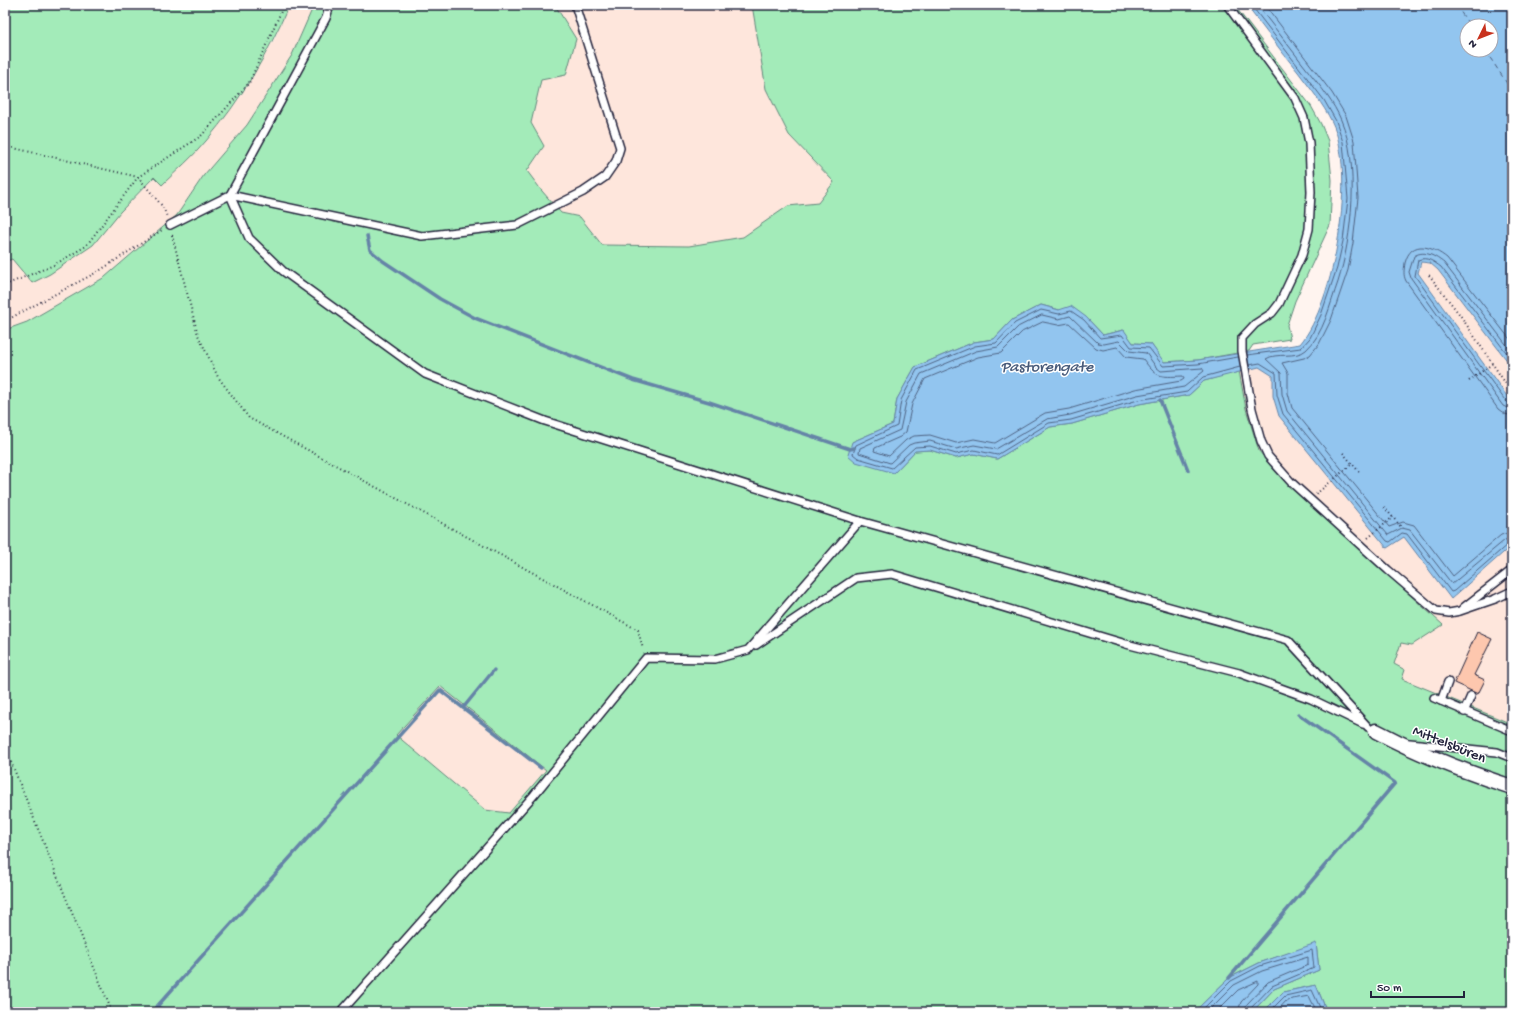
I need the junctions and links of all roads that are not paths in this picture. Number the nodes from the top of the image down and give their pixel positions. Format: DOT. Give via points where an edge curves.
graph roads {
  1 [pos="330,5"];
  2 [pos="575,5"];
  3 [pos="1227,5"];
  4 [pos="230,195"];
  5 [pos="170,225"];
  6 [pos="860,521"];
  7 [pos="1512,570"];
  8 [pos="1512,592"];
  9 [pos="1460,611"];
  10 [pos="748,650"];
  11 [pos="1448,682"];
  12 [pos="1471,696"];
  13 [pos="1464,712"];
  14 [pos="1372,729"];
  15 [pos="1512,731"];
  16 [pos="1396,742"];
  17 [pos="1512,758"];
  18 [pos="1512,787"];
  19 [pos="341,1012"];
  1 -- 4 [label="lane" via="326,18"];
  2 -- 4 [label="lane" via="620,148 616,161 605,177 583,192 517,225 422,236"];
  3 -- 9 [label="lane" via="1295,98 1304,118 1309,143 1309,229 1302,255 1279,304 1242,338 1252,409 1262,441 1268,456 1279,470 1388,570 1436,611"];
  4 -- 5 [label="lane"];
  4 -- 6 [label="lane" via="249,238 283,271 425,374 545,421"];
  6 -- 10 [label="lane"];
  6 -- 14 [label="lane" via="1288,640"];
  7 -- 9 [label="lane"];
  8 -- 9 [label="lane"];
  10 -- 14 [label="lane" via="856,578 892,574 1126,644 1239,673 1311,700"];
  10 -- 19 [label="lane" via="715,659 646,658 534,796"];
  11 -- 13 [label="lane" via="1437,700"];
  12 -- 13 [label="lane"];
  13 -- 15 [label="lane"];
  14 -- 16 [label="street, Mittelsbüren"];
  16 -- 17 [label="lane" via="1497,752"];
  16 -- 18 [label="street, Mittelsbüren" via="1470,773"];
}
